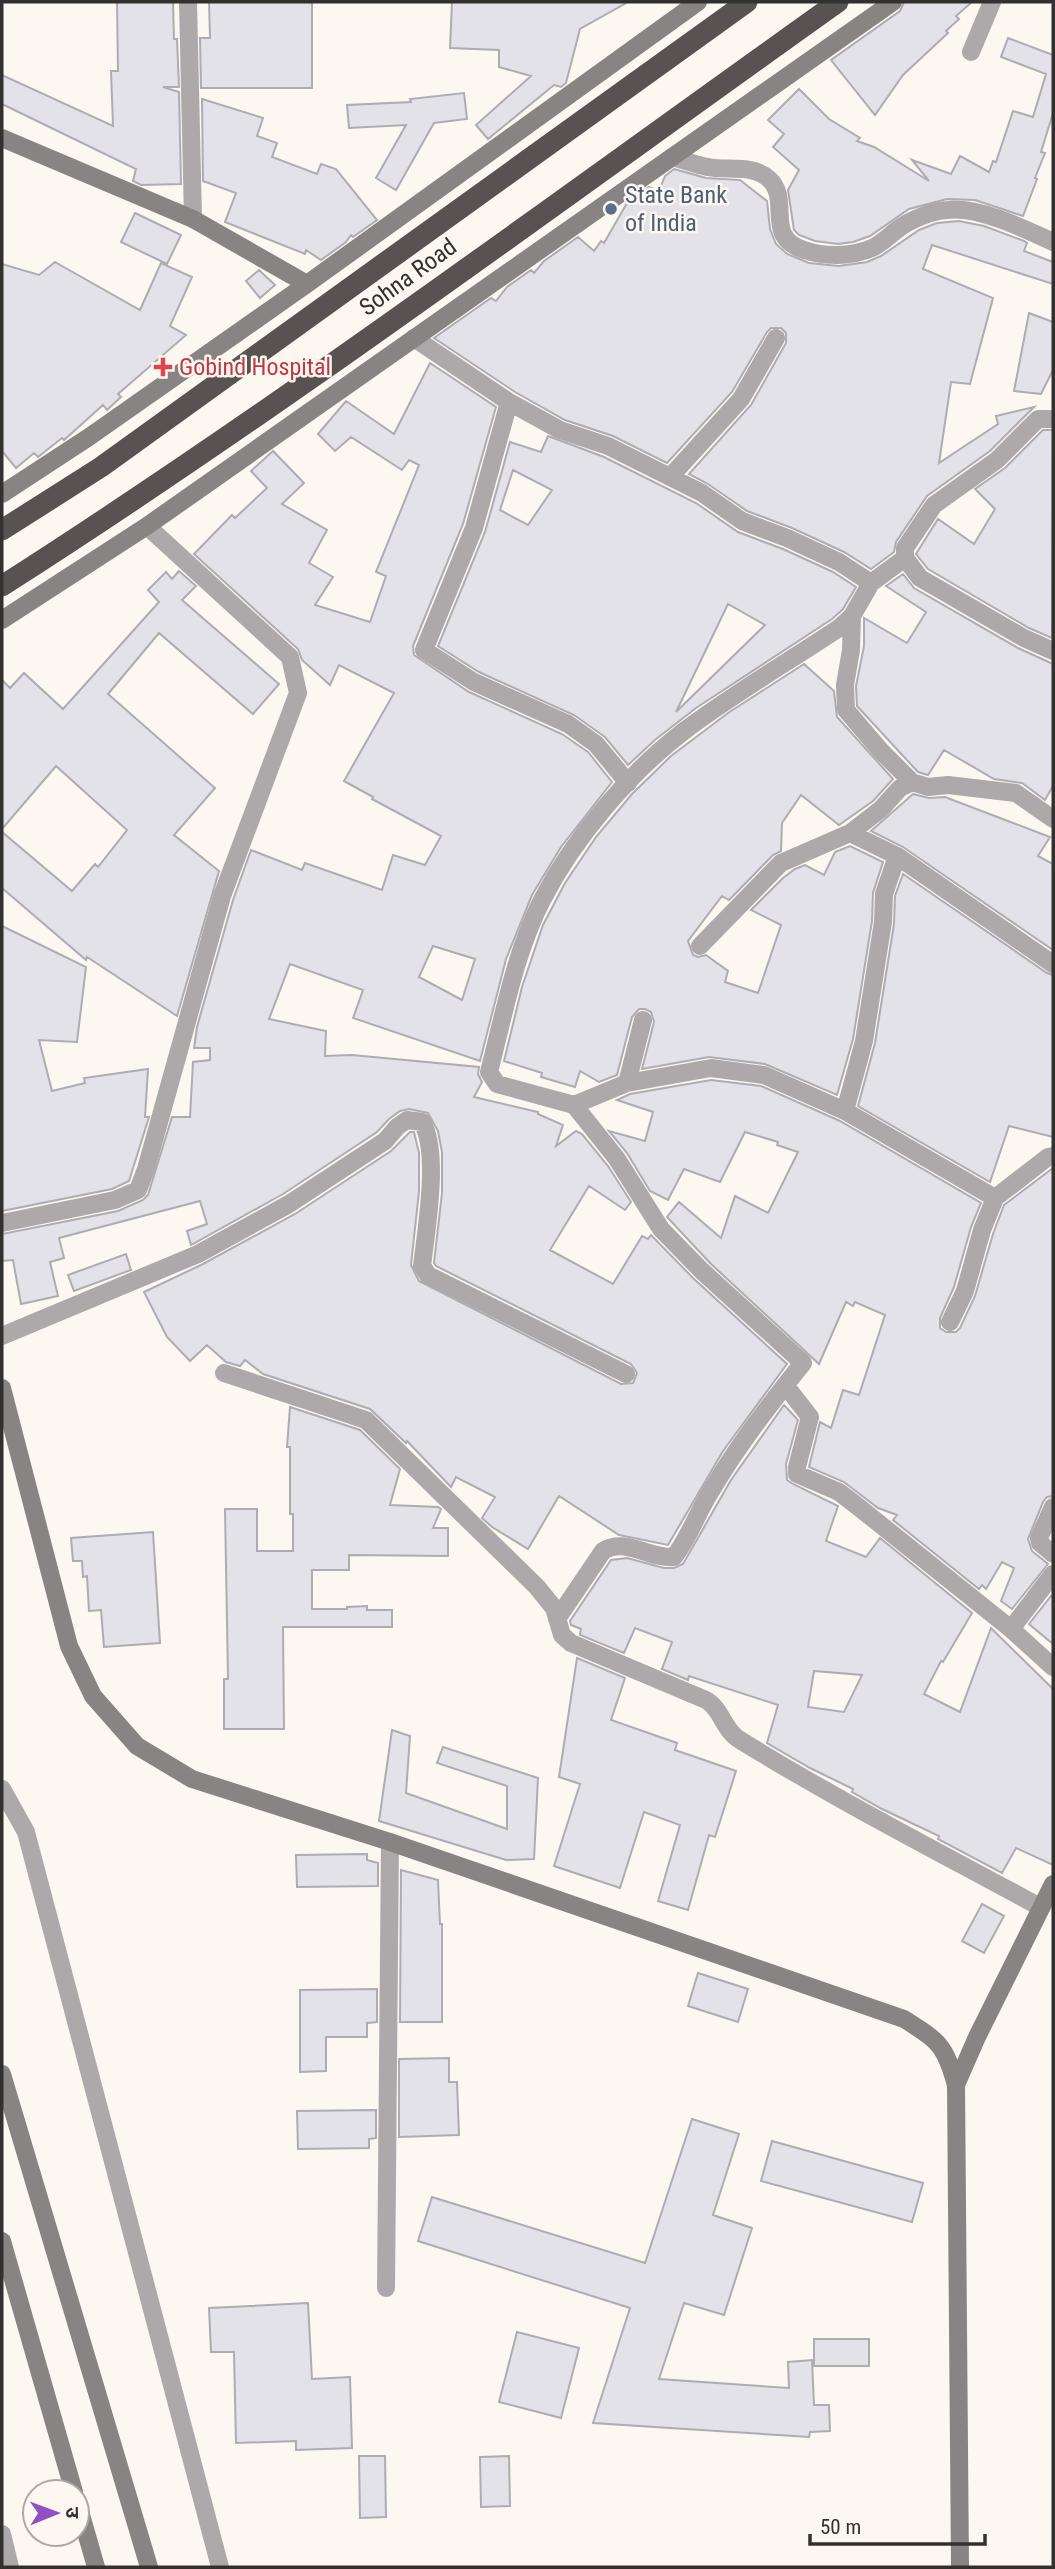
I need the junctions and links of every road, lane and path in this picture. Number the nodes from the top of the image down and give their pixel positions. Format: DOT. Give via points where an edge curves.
graph roads {
  1 [pos="188,2"];
  2 [pos="747,2"];
  3 [pos="838,2"];
  4 [pos="893,2"];
  5 [pos="992,2"];
  6 [pos="691,4"];
  7 [pos="971,52"];
  8 [pos="2,138"];
  9 [pos="672,157"];
  10 [pos="193,219"];
  11 [pos="1053,242"];
  12 [pos="307,284"];
  13 [pos="414,338"];
  14 [pos="776,338"];
  15 [pos="509,402"];
  16 [pos="1053,419"];
  17 [pos="670,477"];
  18 [pos="2,495"];
  19 [pos="147,526"];
  20 [pos="2,530"];
  21 [pos="905,558"];
  22 [pos="871,583"];
  23 [pos="2,586"];
  24 [pos="852,617"];
  25 [pos="2,620"];
  26 [pos="1053,651"];
  27 [pos="912,782"];
  28 [pos="628,783"];
  29 [pos="1053,820"];
  30 [pos="850,833"];
  31 [pos="897,856"];
  32 [pos="700,946"];
  33 [pos="1053,964"];
  34 [pos="643,1020"];
  35 [pos="627,1083"];
  36 [pos="575,1105"];
  37 [pos="845,1111"];
  38 [pos="1053,1156"];
  39 [pos="995,1198"];
  40 [pos="2,1223"];
  41 [pos="950,1322"];
  42 [pos="2,1336"];
  43 [pos="224,1373"];
  44 [pos="626,1374"];
  45 [pos="785,1385"];
  46 [pos="2,1388"];
  47 [pos="1053,1507"];
  48 [pos="1053,1554"];
  49 [pos="1053,1574"];
  50 [pos="557,1619"];
  51 [pos="1010,1629"];
  52 [pos="1053,1667"];
  53 [pos="2,1789"];
  54 [pos="390,1842"];
  55 [pos="1053,1884"];
  56 [pos="1040,1907"];
  57 [pos="2,2074"];
  58 [pos="956,2085"];
  59 [pos="2,2241"];
  60 [pos="386,2288"];
  61 [pos="70,2478"];
  62 [pos="2,2534"];
  63 [pos="91,2548"];
  64 [pos="10,2567"];
  65 [pos="96,2567"];
  66 [pos="149,2567"];
  67 [pos="220,2567"];
  68 [pos="960,2567"];
  1 -- 10 [label="street"];
  2 -- 20 [label="highway, Sohna Road" via="101,467"];
  3 -- 23 [label="highway, Sohna Road" via="130,504"];
  4 -- 9 [label="street"];
  5 -- 7 [label="street"];
  6 -- 12 [label="street"];
  8 -- 10 [label="street"];
  9 -- 11 [label="street" via="709,167 756,171 771,180 783,236 804,250 835,256 872,248 901,226 947,209 1012,223"];
  9 -- 13 [label="street"];
  10 -- 12 [label="street"];
  12 -- 18 [label="street"];
  13 -- 15 [label="street"];
  13 -- 19 [label="street"];
  14 -- 17 [label="street" via="741,399"];
  15 -- 17 [label="street" via="560,430 608,446"];
  15 -- 28 [label="street" via="474,528 424,650 474,682 568,724 596,744"];
  16 -- 21 [label="street" via="1038,419 997,460 934,505 905,548"];
  17 -- 22 [label="street" via="742,521 839,562"];
  19 -- 25 [label="street"];
  19 -- 40 [label="street" via="290,657 298,693 222,896 138,1190 116,1200"];
  21 -- 22 [label="street"];
  21 -- 26 [label="street" via="920,578"];
  22 -- 24 [label="street"];
  24 -- 27 [label="street" via="846,710"];
  24 -- 28 [label="street" via="685,730"];
  27 -- 29 [label="street" via="1016,793"];
  27 -- 30 [label="street"];
  28 -- 36 [label="street" via="569,852 541,901 513,980 489,1072 497,1084"];
  30 -- 31 [label="street"];
  30 -- 32 [label="street" via="781,863"];
  31 -- 33 [label="street"];
  31 -- 37 [label="street" via="884,894 864,1041"];
  34 -- 35 [label="street"];
  35 -- 36 [label="street"];
  35 -- 37 [label="street" via="711,1068 738,1071 764,1075"];
  36 -- 45 [label="street" via="661,1228 803,1363"];
  37 -- 39 [label="street"];
  38 -- 39 [label="street"];
  39 -- 41 [label="street" via="965,1291"];
  42 -- 44 [label="street" via="198,1254 289,1204 408,1121 422,1122 428,1132 431,1194 422,1266 428,1275"];
  43 -- 50 [label="street" via="366,1420 537,1587 550,1601"];
  45 -- 50 [label="street" via="709,1493 674,1557 661,1558 621,1544 612,1546 603,1551"];
  45 -- 51 [label="street" via="810,1417 797,1474 839,1492"];
  46 -- 54 [label="street" via="69,1646 93,1696 137,1746 192,1779"];
  47 -- 48 [label="street" via="1039,1538"];
  49 -- 51 [label="street"];
  50 -- 56 [label="street" via="562,1635 571,1643 706,1700 739,1740"];
  51 -- 52 [label="street"];
  53 -- 67 [label="street" via="26,1832"];
  54 -- 58 [label="street" via="904,2019 932,2036 948,2056"];
  54 -- 60 [label="street"];
  55 -- 56 [label="street"];
  56 -- 58 [label="street"];
  57 -- 66 [label="street"];
  58 -- 68 [label="street"];
  59 -- 61 [label="street"];
  62 -- 64 [label="street"];
  63 -- 65 [label="street"];
}
